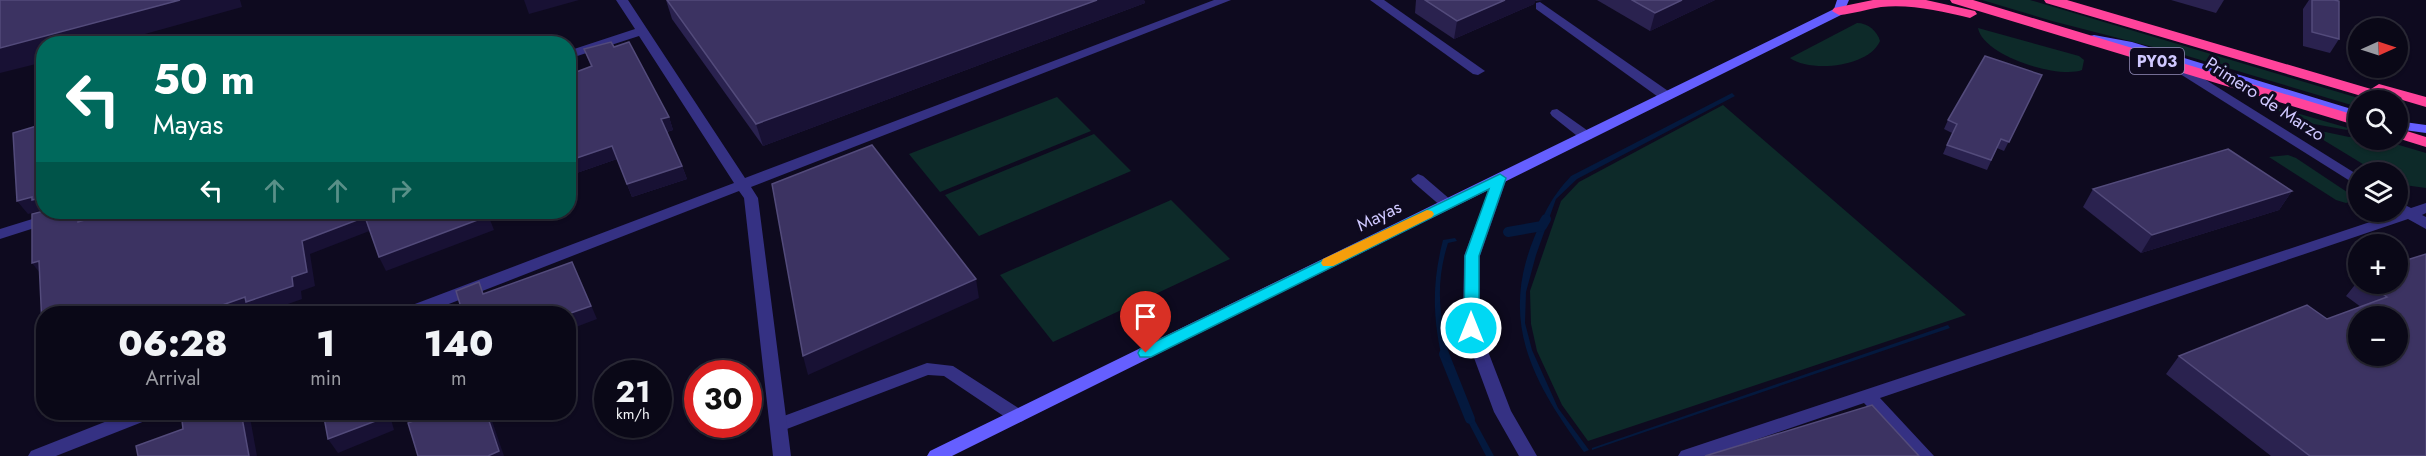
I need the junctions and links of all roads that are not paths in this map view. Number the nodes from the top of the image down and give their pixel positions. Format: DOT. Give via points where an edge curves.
graph roads {
  1 [pos="622,0"];
  2 [pos="1225,0"];
  3 [pos="1376,0"];
  4 [pos="1957,0"];
  5 [pos="2051,0"];
  6 [pos="1861,4"];
  7 [pos="1841,5"];
  8 [pos="1540,6"];
  9 [pos="2108,16"];
  10 [pos="2051,29"];
  11 [pos="642,31"];
  12 [pos="2073,35"];
  13 [pos="576,52"];
  14 [pos="2182,69"];
  15 [pos="1478,71"];
  16 [pos="2357,90"];
  17 [pos="1666,96"];
  18 [pos="2426,102"];
  19 [pos="2408,105"];
  20 [pos="2426,111"];
  21 [pos="2348,112"];
  22 [pos="1557,113"];
  23 [pos="2348,119"];
  24 [pos="2408,127"];
  25 [pos="2426,129"];
  26 [pos="1586,136"];
  27 [pos="2408,136"];
  28 [pos="2426,142"];
  29 [pos="2348,175"];
  30 [pos="1500,178"];
  31 [pos="1418,179"];
  32 [pos="742,184"];
  33 [pos="1447,204"];
  34 [pos="2426,208"];
  35 [pos="2408,210"];
  36 [pos="2408,213"];
  37 [pos="48,219"];
  38 [pos="2368,222"];
  39 [pos="2426,224"];
  40 [pos="0,234"];
  41 [pos="426,306"];
  42 [pos="1867,396"];
  43 [pos="1017,416"];
  44 [pos="129,420"];
  45 [pos="779,425"];
  46 [pos="37,456"];
  47 [pos="782,456"];
  48 [pos="936,456"];
  49 [pos="1528,456"];
  50 [pos="1687,456"];
  51 [pos="1925,456"];
  1 -- 11 [label="street"];
  2 -- 32 [label="street"];
  3 -- 15 [label="street"];
  4 -- 10 [label="highway, PY03"];
  5 -- 9 [label="highway, PY03"];
  6 -- 7 [label="highway"];
  6 -- 10 [label="highway" via="1917,3 2014,26"];
  7 -- 17 [label="street, Mayas"];
  8 -- 17 [label="street"];
  9 -- 16 [label="highway, PY03"];
  9 -- 18 [label="highway" via="2184,33"];
  10 -- 12 [label="highway, PY03"];
  11 -- 13 [label="street"];
  11 -- 32 [label="street"];
  12 -- 14 [label="highway, PY03"];
  12 -- 21 [label="street" via="2127,45"];
  14 -- 23 [label="highway, PY03"];
  14 -- 29 [label="street, Primero de Marzo"];
  17 -- 26 [label="street, Mayas"];
  19 -- 20 [label="highway"];
  22 -- 26 [label="street"];
  24 -- 25 [label="street"];
  26 -- 30 [label="street, Mayas"];
  27 -- 28 [label="highway"];
  30 -- 33 [label="street, Mayas"];
  30 -- 49 [label="street" via="1472,256 1471,328 1503,412"];
  31 -- 33 [label="street"];
  32 -- 41 [label="street"];
  32 -- 45 [label="street" via="751,198"];
  33 -- 43 [label="street, Mayas"];
  34 -- 35 [label="street"];
  36 -- 39 [label="street"];
  37 -- 40 [label="street"];
  38 -- 42 [label="street"];
  42 -- 50 [label="street"];
  42 -- 51 [label="street"];
  43 -- 45 [label="street" via="947,370 934,368"];
  43 -- 48 [label="street, Mayas"];
  44 -- 46 [label="street"];
  45 -- 47 [label="street"];
}
